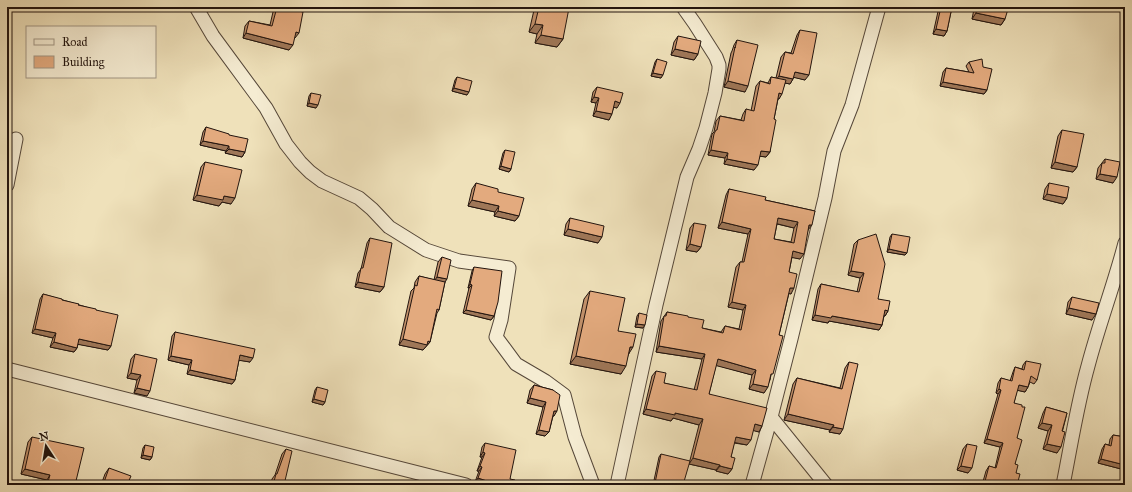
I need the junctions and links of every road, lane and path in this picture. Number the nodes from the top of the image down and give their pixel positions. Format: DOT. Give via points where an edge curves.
graph roads {
  1 [pos="196,7"];
  2 [pos="683,7"];
  3 [pos="879,7"];
  4 [pos="16,139"];
  5 [pos="7,185"];
  6 [pos="1125,243"];
  7 [pos="7,369"];
  8 [pos="771,417"];
  9 [pos="466,485"];
  10 [pos="593,485"];
  11 [pos="617,485"];
  12 [pos="752,485"];
  13 [pos="826,485"];
  14 [pos="1063,485"];
  1 -- 10 [label="street" via="213,36 266,108 286,144 310,172 322,181 359,198 389,226 426,250 459,261 509,268 496,337 516,364 564,395 575,437"];
  2 -- 11 [label="street" via="716,57 719,69 706,128 687,177"];
  3 -- 8 [label="street" via="852,105 834,151 825,198"];
  4 -- 5 [label="street"];
  6 -- 14 [label="street" via="1088,364"];
  7 -- 9 [label="street"];
  8 -- 12 [label="street"];
  8 -- 13 [label="street"];
}
